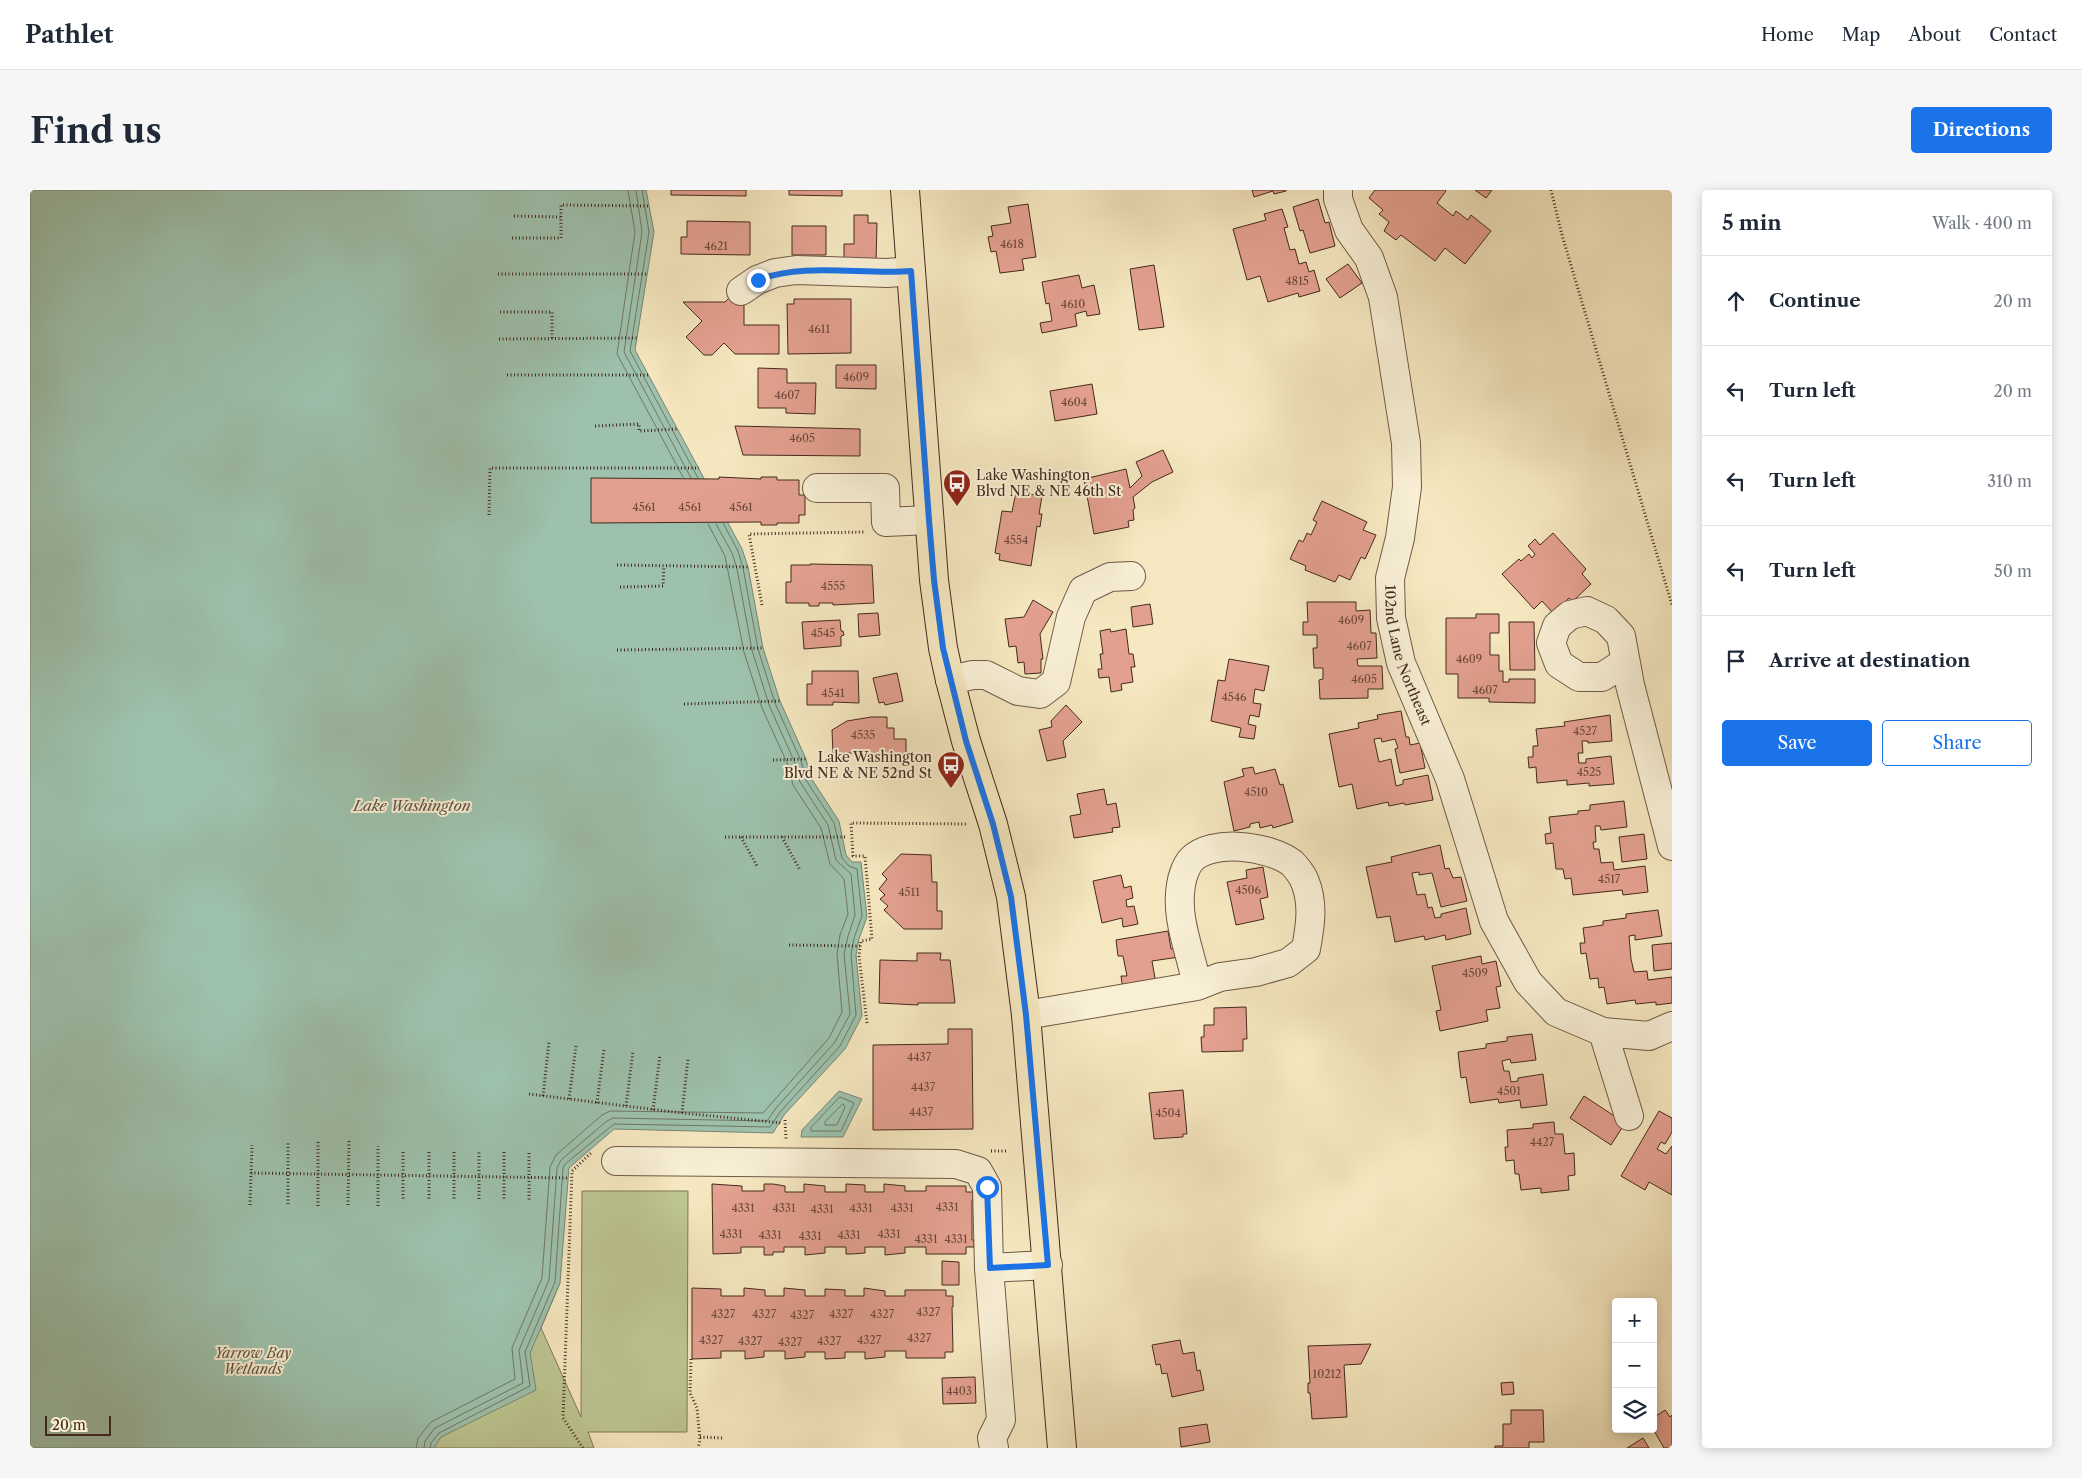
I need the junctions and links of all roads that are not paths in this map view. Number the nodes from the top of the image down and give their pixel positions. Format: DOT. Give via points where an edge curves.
graph roads {
  1 [pos="905,190"];
  2 [pos="1338,190"];
  3 [pos="911,271"];
  4 [pos="741,291"];
  5 [pos="816,488"];
  6 [pos="929,520"];
  7 [pos="1131,576"];
  8 [pos="1625,662"];
  9 [pos="950,680"];
  10 [pos="1672,846"];
  11 [pos="1198,986"];
  12 [pos="1026,1015"];
  13 [pos="1672,1026"];
  14 [pos="1603,1032"];
  15 [pos="1629,1116"];
  16 [pos="605,1156"];
  17 [pos="1048,1265"];
  18 [pos="990,1268"];
  19 [pos="994,1448"];
  20 [pos="1062,1448"];
  1 -- 3 [label="main road"];
  2 -- 14 [label="street, 102nd Lane Northeast" via="1349,230 1370,258 1383,297 1406,443 1407,487 1390,578 1391,618 1401,663 1450,779 1494,921 1528,982 1556,1012"];
  3 -- 4 [label="street" via="796,270 774,273"];
  3 -- 6 [label="main road"];
  5 -- 6 [label="street" via="885,488 886,522"];
  6 -- 9 [label="main road" via="935,590"];
  7 -- 9 [label="street" via="1110,577 1083,590 1071,617 1056,682 1040,694 1018,691 986,675"];
  8 -- 10 [label="street"];
  9 -- 12 [label="main road" via="1011,897"];
  11 -- 11 [label="street" via="1179,906 1181,884 1192,860 1218,847 1236,846 1276,855 1292,864 1304,880 1309,894 1312,920 1306,949 1288,963 1220,977"];
  11 -- 12 [label="street"];
  12 -- 17 [label="main road"];
  13 -- 14 [label="street" via="1649,1036"];
  14 -- 15 [label="street"];
  16 -- 18 [label="street" via="956,1164 978,1171 987,1187"];
  17 -- 18 [label="street"];
  17 -- 20 [label="main road"];
  18 -- 19 [label="street" via="1001,1420 992,1438"];
}
